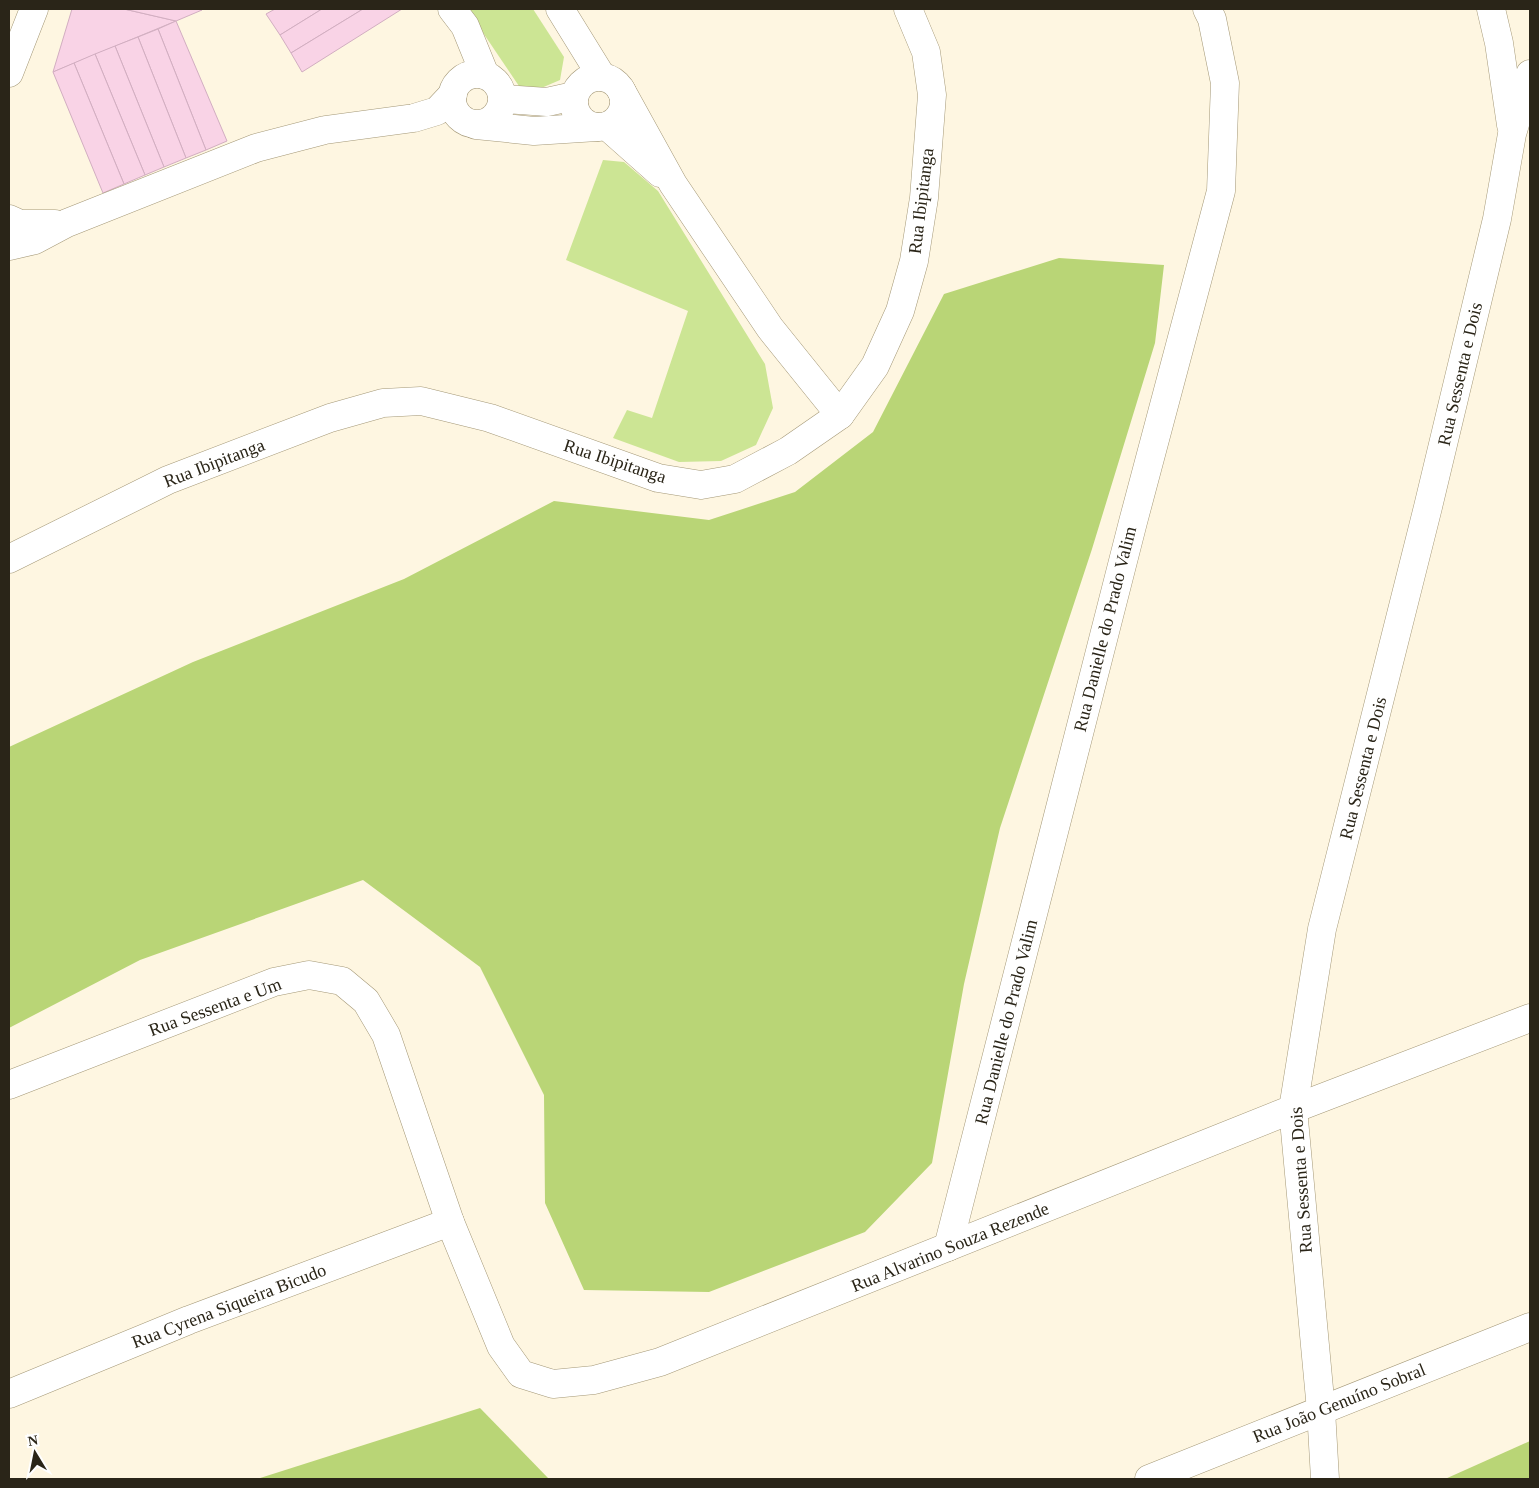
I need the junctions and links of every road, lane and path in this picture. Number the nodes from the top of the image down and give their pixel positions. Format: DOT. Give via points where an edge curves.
graph roads {
  1 [pos="34,9"];
  2 [pos="452,9"];
  3 [pos="908,9"];
  4 [pos="1207,9"];
  5 [pos="1491,9"];
  6 [pos="567,18"];
  7 [pos="9,73"];
  8 [pos="1530,74"];
  9 [pos="466,83"];
  10 [pos="594,87"];
  11 [pos="503,99"];
  12 [pos="377,122"];
  13 [pos="469,122"];
  14 [pos="602,126"];
  15 [pos="1512,134"];
  16 [pos="673,184"];
  17 [pos="9,218"];
  18 [pos="67,223"];
  19 [pos="9,246"];
  20 [pos="840,415"];
  21 [pos="9,559"];
  22 [pos="1530,1018"];
  23 [pos="9,1085"];
  24 [pos="1293,1109"];
  25 [pos="450,1222"];
  26 [pos="948,1247"];
  27 [pos="1530,1327"];
  28 [pos="9,1394"];
  29 [pos="1321,1410"];
  30 [pos="1149,1479"];
  31 [pos="1325,1479"];
  1 -- 7 [label="street"];
  2 -- 9 [label="street" via="464,26"];
  3 -- 20 [label="street, Rua Ibipitanga" via="926,52 932,95 924,198 914,261 900,311 875,366"];
  4 -- 26 [label="street, Rua Danielle do Prado Valim" via="1225,83 1221,190"];
  5 -- 15 [label="street"];
  6 -- 10 [label="street"];
  8 -- 15 [label="street"];
  9 -- 11 [label="street" via="494,80"];
  9 -- 12 [label="street" via="437,111 414,118"];
  9 -- 13 [label="street" via="453,108"];
  10 -- 11 [label="street" via="547,102"];
  10 -- 14 [label="street" via="574,110 583,122"];
  10 -- 14 [label="street" via="624,101 616,120"];
  10 -- 16 [label="street"];
  11 -- 13 [label="street" via="495,118 486,123"];
  12 -- 13 [label="street" via="409,128"];
  12 -- 18 [label="street" via="325,130 256,148"];
  13 -- 14 [label="street" via="534,131"];
  14 -- 16 [label="street"];
  15 -- 24 [label="street, Rua Sessenta e Dois" via="1497,219 1322,929"];
  16 -- 20 [label="street" via="770,328"];
  17 -- 18 [label="street" via="20,224"];
  18 -- 19 [label="street" via="35,240"];
  20 -- 21 [label="street, Rua Ibipitanga" via="788,451 735,479 701,485 658,478 490,418 420,401 383,403 330,418 168,480"];
  22 -- 24 [label="street, Rua Alvarino Souza Rezende"];
  23 -- 25 [label="street, Rua Sessenta e Um" via="274,982 309,976 342,981 366,1001 386,1035"];
  24 -- 26 [label="street, Rua Alvarino Souza Rezende"];
  24 -- 29 [label="street, Rua Sessenta e Dois"];
  25 -- 26 [label="street, Rua Alvarino Souza Rezende" via="501,1346 522,1374 553,1384 594,1380 660,1362"];
  25 -- 28 [label="street, Rua Cyrena Siqueira Bicudo" via="189,1320"];
  27 -- 29 [label="street, Rua João Genuíno Sobral"];
  29 -- 30 [label="street, Rua João Genuíno Sobral"];
  29 -- 31 [label="street, Rua Sessenta e Dois"];
}
